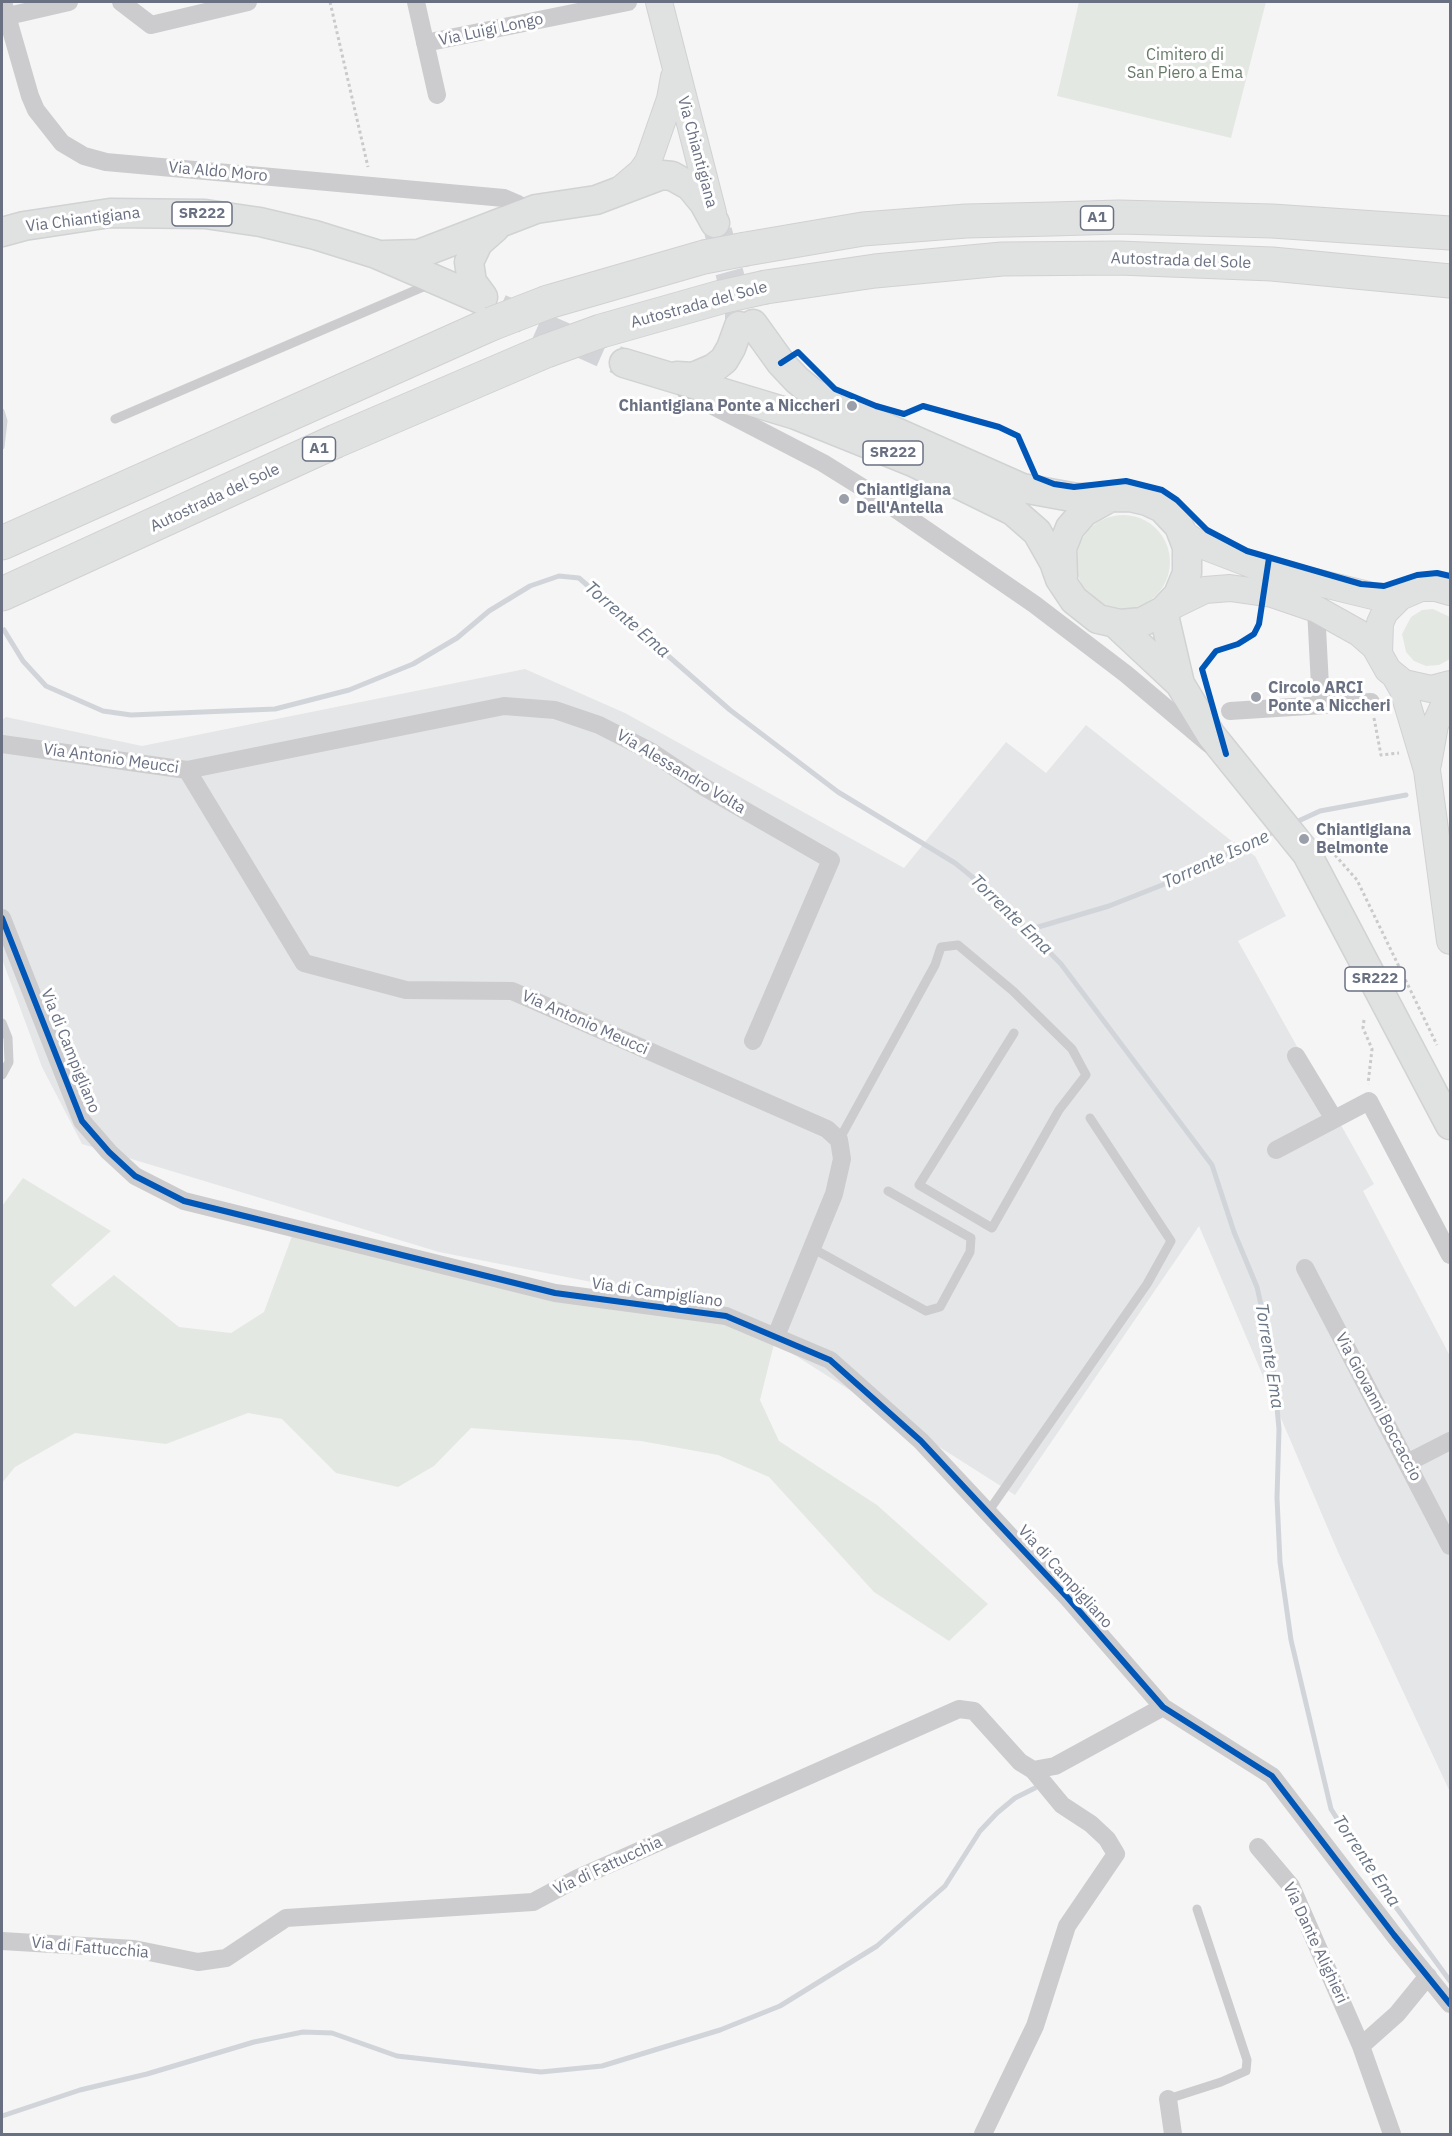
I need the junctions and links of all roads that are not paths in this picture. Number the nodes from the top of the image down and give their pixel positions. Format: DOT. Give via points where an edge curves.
graph roads {
  1 [pos="69,2"];
  2 [pos="121,2"];
  3 [pos="248,2"];
  4 [pos="416,2"];
  5 [pos="628,2"];
  6 [pos="659,2"];
  7 [pos="6,9"];
  8 [pos="425,43"];
  9 [pos="675,67"];
  10 [pos="437,95"];
  11 [pos="618,191"];
  12 [pos="512,218"];
  13 [pos="715,223"];
  14 [pos="13,229"];
  15 [pos="1450,233"];
  16 [pos="376,254"];
  17 [pos="438,281"];
  18 [pos="1450,281"];
  19 [pos="484,307"];
  20 [pos="624,363"];
  21 [pos="662,376"];
  22 [pos="115,419"];
  23 [pos="1109,498"];
  24 [pos="1174,520"];
  25 [pos="2,543"];
  26 [pos="1450,592"];
  27 [pos="2,594"];
  28 [pos="1400,597"];
  29 [pos="1075,601"];
  30 [pos="1034,604"];
  31 [pos="1316,609"];
  32 [pos="1164,610"];
  33 [pos="1116,624"];
  34 [pos="1379,654"];
  35 [pos="1395,676"];
  36 [pos="1180,684"];
  37 [pos="1450,684"];
  38 [pos="1450,692"];
  39 [pos="1371,702"];
  40 [pos="1320,705"];
  41 [pos="1230,711"];
  42 [pos="2,744"];
  43 [pos="1236,767"];
  44 [pos="187,770"];
  45 [pos="1427,771"];
  46 [pos="2,918"];
  47 [pos="1450,941"];
  48 [pos="2,1023"];
  49 [pos="1014,1033"];
  50 [pos="753,1041"];
  51 [pos="1296,1056"];
  52 [pos="2,1075"];
  53 [pos="1090,1118"];
  54 [pos="1334,1119"];
  55 [pos="1450,1125"];
  56 [pos="839,1140"];
  57 [pos="1276,1150"];
  58 [pos="888,1191"];
  59 [pos="812,1248"];
  60 [pos="1450,1255"];
  61 [pos="1305,1268"];
  62 [pos="776,1336"];
  63 [pos="1450,1441"];
  64 [pos="1407,1463"];
  65 [pos="988,1512"];
  66 [pos="1450,1546"];
  67 [pos="1163,1707"];
  68 [pos="1033,1770"];
  69 [pos="1258,1847"];
  70 [pos="1197,1909"];
  71 [pos="2,1941"];
  72 [pos="1428,1976"];
  73 [pos="1450,2004"];
  74 [pos="1361,2046"];
  75 [pos="1168,2099"];
  76 [pos="983,2134"];
  77 [pos="1173,2134"];
  78 [pos="1392,2134"];
  1 -- 7 [label="street"];
  2 -- 3 [label="street" via="151,25"];
  4 -- 8 [label="street, Via Luigi Longo"];
  5 -- 8 [label="street, Via Luigi Longo"];
  6 -- 9 [label="main road, Via Chiantigiana"];
  7 -- 12 [label="street, Via Aldo Moro" via="30,96 43,121 72,150 106,162 511,199 520,207"];
  8 -- 10 [label="street, Via Luigi Longo"];
  9 -- 11 [label="main road, Via Chiantigiana" via="670,99 648,162"];
  9 -- 13 [label="main road, Via Chiantigiana"];
  11 -- 12 [label="main road, Via Chiantigiana / SR222" via="596,201 554,205"];
  11 -- 13 [label="main road, Via Chiantigiana / SR222" via="653,177 672,176 697,194"];
  12 -- 16 [label="main road, Via Chiantigiana / SR222" via="419,254"];
  12 -- 19 [label="main road, Via Chiantigiana / SR222" via="478,243 469,262 472,282"];
  14 -- 16 [label="main road, Via Chiantigiana / SR222" via="110,213 205,214 271,224"];
  15 -- 19 [label="highway, A1, bridge" via="1272,221 1119,217 966,221 863,230 746,249 704,257 548,302"];
  16 -- 17 [label="main road, Via Chiantigiana / SR222"];
  17 -- 19 [label="main road, Via Chiantigiana / SR222"];
  17 -- 22 [label="lane"];
  18 -- 27 [label="highway, Autostrada del Sole / A1, bridge" via="1272,264 1119,258 1002,259 766,286 601,331 546,351 336,441"];
  19 -- 25 [label="highway, A1" via="88,506"];
  20 -- 21 [label="main road, SR222"];
  21 -- 23 [label="main road, SR222" via="693,377 714,368 724,360 746,325 813,393 844,409 1022,488 1065,497"];
  21 -- 29 [label="main road, SR222" via="796,415 913,462 1013,511 1037,532"];
  21 -- 30 [label="street" via="823,463"];
  23 -- 24 [label="main road, SR222" via="1147,501"];
  23 -- 29 [label="main road" via="1078,516 1065,538 1061,566 1065,585"];
  24 -- 28 [label="main road" via="1186,536 1201,545 1266,570 1377,597"];
  24 -- 32 [label="main road" via="1184,537 1188,565 1180,592"];
  26 -- 28 [label="main road" via="1421,588"];
  28 -- 34 [label="main road" via="1380,623"];
  29 -- 30 [label="street" via="1057,609"];
  29 -- 33 [label="main road, SR222" via="1095,617"];
  30 -- 43 [label="street" via="1126,674"];
  31 -- 32 [label="main road" via="1272,594 1230,588 1205,590"];
  31 -- 34 [label="main road" via="1359,633"];
  31 -- 40 [label="street"];
  32 -- 33 [label="main road" via="1139,622"];
  32 -- 36 [label="main road, SR222"];
  33 -- 36 [label="main road, SR222"];
  34 -- 35 [label="main road"];
  35 -- 37 [label="main road" via="1421,689"];
  35 -- 45 [label="main road" via="1403,690"];
  36 -- 43 [label="main road, SR222" via="1203,724"];
  38 -- 45 [label="main road" via="1435,725"];
  39 -- 40 [label="street"];
  40 -- 41 [label="street"];
  42 -- 44 [label="street, Via Antonio Meucci"];
  43 -- 55 [label="main road, SR222" via="1294,837 1329,892"];
  44 -- 50 [label="street, Via Alessandro Volta" via="504,706 555,710 599,725 650,751 831,860"];
  44 -- 56 [label="street, Via Antonio Meucci" via="304,963 406,990 512,991 827,1129"];
  45 -- 47 [label="main road"];
  46 -- 62 [label="street, Via di Campigliano" via="82,1121 135,1176 184,1201 555,1293 726,1316"];
  48 -- 52 [label="lane" via="8,1038 9,1062"];
  49 -- 56 [label="lane" via="919,1185 992,1228 1059,1110 1086,1075 1072,1048 958,945 941,947 935,965"];
  51 -- 54 [label="street"];
  53 -- 65 [label="lane" via="1171,1241 1147,1284"];
  54 -- 57 [label="street"];
  54 -- 60 [label="street" via="1369,1101"];
  56 -- 59 [label="street" via="842,1159 834,1194"];
  58 -- 59 [label="lane" via="971,1238 970,1251 940,1306 926,1311"];
  59 -- 62 [label="street"];
  61 -- 64 [label="street, Via Giovanni Boccaccio"];
  62 -- 65 [label="street, Via di Campigliano" via="830,1360 921,1441"];
  63 -- 64 [label="street"];
  64 -- 66 [label="street, Via Giovanni Boccaccio"];
  65 -- 67 [label="street, Via di Campigliano"];
  67 -- 68 [label="street" via="1055,1766"];
  67 -- 72 [label="street, Via di Campigliano" via="1272,1776"];
  68 -- 71 [label="street, Via di Fattucchia" via="1020,1762 974,1711 960,1709 532,1902 286,1918 226,1958 198,1962 134,1949"];
  68 -- 76 [label="street, Via di Fattucchia" via="1062,1805 1107,1839 1116,1854 1067,1926 1035,2026"];
  69 -- 74 [label="street, Via Dante Alighieri" via="1291,1886"];
  70 -- 75 [label="lane" via="1248,2060 1246,2071"];
  72 -- 73 [label="street, Via di Campigliano"];
  72 -- 74 [label="street" via="1397,2014"];
  74 -- 78 [label="street, Via Dante Alighieri"];
  75 -- 77 [label="street"];
}
